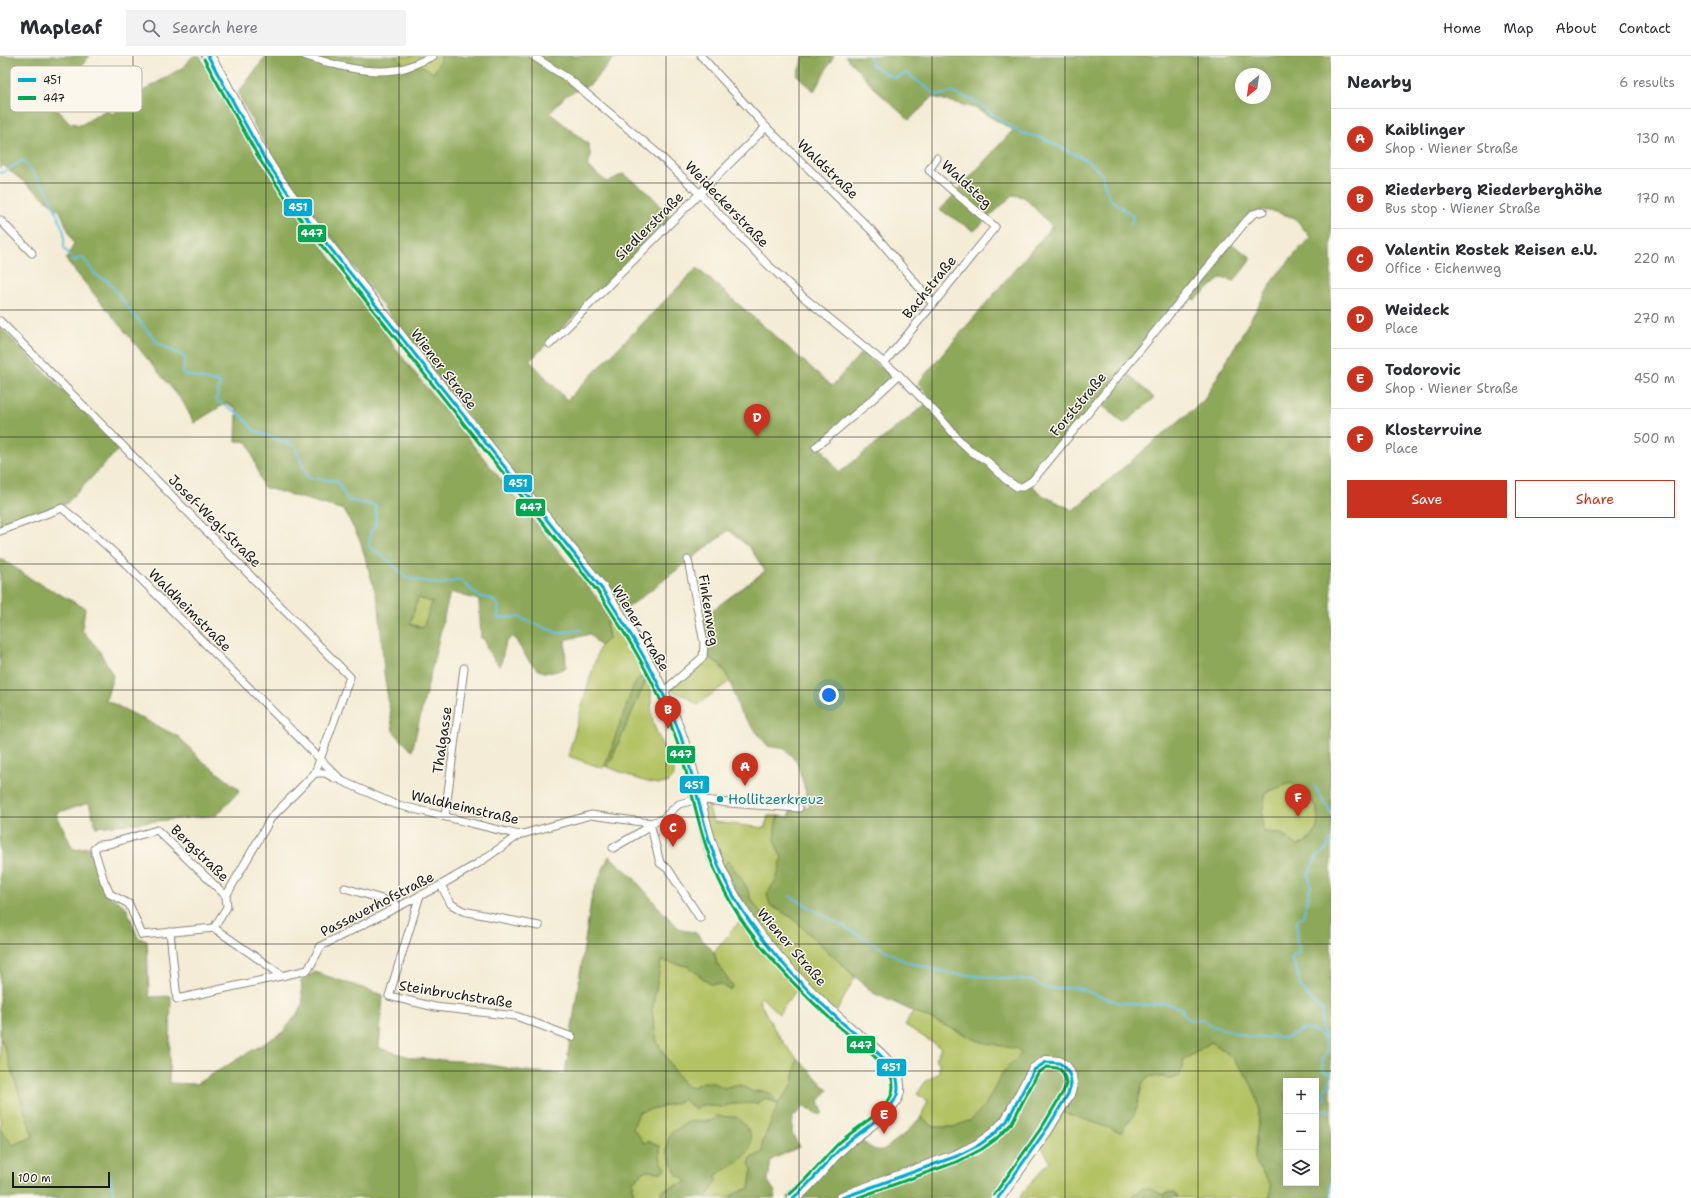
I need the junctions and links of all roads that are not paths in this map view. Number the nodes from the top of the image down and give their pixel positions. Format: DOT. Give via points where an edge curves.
graph roads {
  1 [pos="208,56"];
  2 [pos="306,56"];
  3 [pos="433,56"];
  4 [pos="533,56"];
  5 [pos="701,56"];
  6 [pos="766,127"];
  7 [pos="937,158"];
  8 [pos="700,194"];
  9 [pos="1263,211"];
  10 [pos="0,220"];
  11 [pos="995,227"];
  12 [pos="32,252"];
  13 [pos="933,304"];
  14 [pos="0,321"];
  15 [pos="550,344"];
  16 [pos="884,362"];
  17 [pos="898,375"];
  18 [pos="816,446"];
  19 [pos="0,531"];
  20 [pos="688,560"];
  21 [pos="464,668"];
  22 [pos="662,694"];
  23 [pos="320,759"];
  24 [pos="315,774"];
  25 [pos="342,781"];
  26 [pos="698,799"];
  27 [pos="798,808"];
  28 [pos="445,816"];
  29 [pos="650,823"];
  30 [pos="519,835"];
  31 [pos="613,848"];
  32 [pos="441,885"];
  33 [pos="345,888"];
  34 [pos="420,895"];
  35 [pos="226,896"];
  36 [pos="397,906"];
  37 [pos="700,918"];
  38 [pos="539,926"];
  39 [pos="214,928"];
  40 [pos="170,932"];
  41 [pos="283,976"];
  42 [pos="572,1037"];
  43 [pos="793,1198"];
  44 [pos="842,1198"];
  45 [pos="998,1198"];
  1 -- 22 [label="main road, Wiener Straße" via="252,138 275,174 428,374 602,589 629,631"];
  2 -- 3 [label="street" via="355,70 396,70"];
  4 -- 8 [label="street, Weideckerstraße" via="575,84 656,152"];
  5 -- 6 [label="street, Waldstraße"];
  6 -- 8 [label="street, Siedlerstraße"];
  6 -- 13 [label="street, Waldstraße" via="872,231"];
  7 -- 11 [label="street, Waldsteg" via="929,170"];
  8 -- 15 [label="street, Siedlerstraße"];
  8 -- 16 [label="street, Weideckerstraße" via="767,264 808,301"];
  9 -- 17 [label="street, Forststraße" via="1253,214 1247,220 1032,481 1022,487 1017,487 1005,479 987,461 972,452"];
  10 -- 12 [label="street"];
  11 -- 13 [label="street, Bachstraße"];
  13 -- 16 [label="street, Bachstraße"];
  14 -- 23 [label="street, Josef-Wegl-Straße" via="350,677"];
  16 -- 17 [label="street, Weideckerstraße"];
  17 -- 18 [label="street"];
  19 -- 23 [label="street, Waldheimstraße" via="62,508 120,558"];
  20 -- 22 [label="street, Finkenweg" via="704,643 703,657"];
  21 -- 28 [label="street, Thalgasse"];
  22 -- 26 [label="main road, Wiener Straße" via="687,755"];
  23 -- 24 [label="street, Bergstraße"];
  23 -- 25 [label="street, Waldheimstraße"];
  24 -- 25 [label="street, Waldheimstraße" via="325,773"];
  24 -- 35 [label="street, Bergstraße" via="271,818"];
  25 -- 28 [label="street, Waldheimstraße" via="394,804"];
  26 -- 27 [label="street" via="728,804"];
  26 -- 29 [label="street" via="680,804 661,820"];
  26 -- 43 [label="main road, Wiener Straße" via="717,865 748,921 799,982 885,1060 897,1078 898,1093 891,1106 843,1146"];
  28 -- 30 [label="street, Waldheimstraße"];
  29 -- 30 [label="street, Waldheimstraße" via="591,815"];
  29 -- 31 [label="street" via="644,830"];
  29 -- 37 [label="street" via="660,863 668,869"];
  30 -- 32 [label="street, Passauerhofstraße"];
  32 -- 34 [label="street, Passauerhofstraße"];
  32 -- 38 [label="street" via="451,904 463,911"];
  33 -- 36 [label="street" via="395,903"];
  34 -- 36 [label="street, Passauerhofstraße"];
  34 -- 42 [label="street, Steinbruchstraße" via="389,996 436,1007 516,1016"];
  35 -- 39 [label="street" via="227,907"];
  35 -- 40 [label="street, Bergstraße" via="157,830 99,845 94,849 110,894 129,904 142,935"];
  36 -- 41 [label="street, Passauerhofstraße" via="322,946 308,970"];
  39 -- 40 [label="street"];
  39 -- 41 [label="street"];
  40 -- 41 [label="street, Passauerhofstraße" via="177,999"];
  44 -- 45 [label="main road" via="957,1156 979,1145 994,1135 1007,1121 1034,1070 1046,1062 1059,1063 1070,1076 1068,1094"];
}
